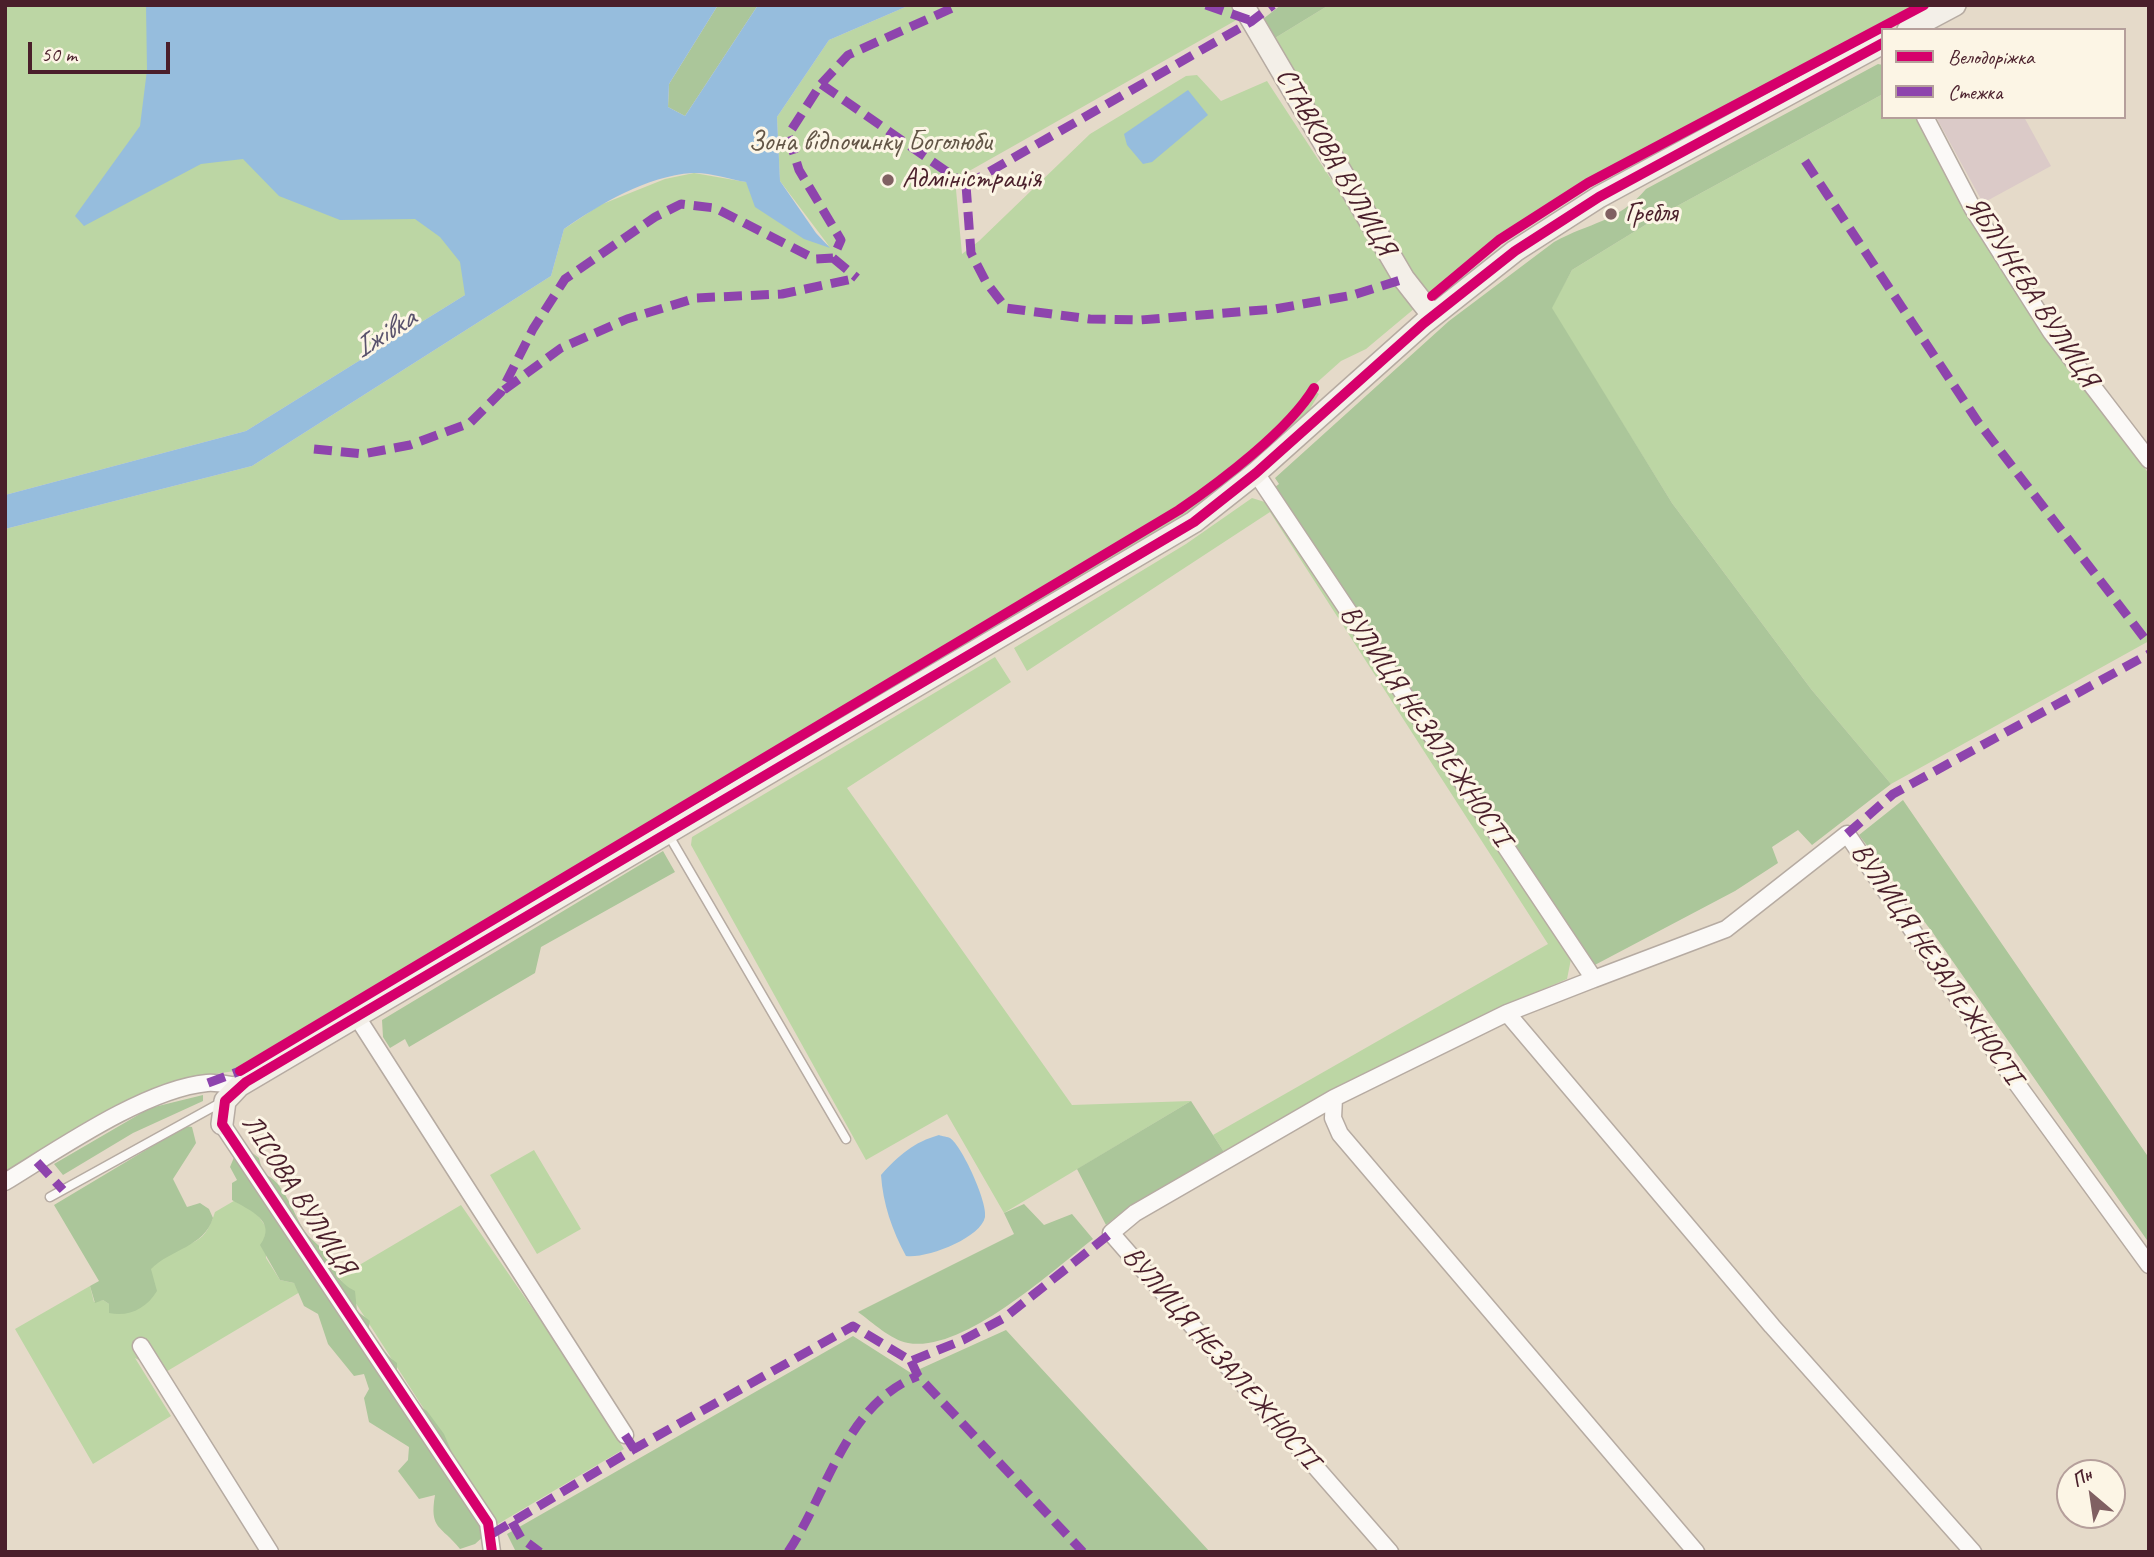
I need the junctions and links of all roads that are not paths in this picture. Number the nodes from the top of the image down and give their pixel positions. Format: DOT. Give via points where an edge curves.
graph roads {
  1 [pos="1243,5"];
  2 [pos="1955,5"];
  3 [pos="1912,28"];
  4 [pos="1881,44"];
  5 [pos="1926,119"];
  6 [pos="1433,316"];
  7 [pos="2149,460"];
  8 [pos="1256,473"];
  9 [pos="668,834"];
  10 [pos="1594,979"];
  11 [pos="1507,1013"];
  12 [pos="357,1017"];
  13 [pos="232,1094"];
  14 [pos="1334,1098"];
  15 [pos="222,1124"];
  16 [pos="846,1139"];
  17 [pos="5,1182"];
  18 [pos="50,1197"];
  19 [pos="2149,1265"];
  20 [pos="141,1346"];
  21 [pos="625,1435"];
  22 [pos="270,1552"];
  23 [pos="492,1552"];
  24 [pos="1390,1552"];
  25 [pos="1696,1552"];
  26 [pos="1973,1552"];
  1 -- 6 [label="street, СТАВКОВА ВУЛИЦЯ" via="1404,279"];
  2 -- 3 [label="street"];
  4 -- 6 [label="street, ЛІСОВА ВУЛИЦЯ" via="1599,197 1515,251"];
  5 -- 7 [label="street, ЯБЛУНЕВА ВУЛИЦЯ" via="1973,209 2051,332"];
  6 -- 8 [label="street, ЛІСОВА ВУЛИЦЯ"];
  8 -- 9 [label="street, ЛІСОВА ВУЛИЦЯ" via="1194,522"];
  8 -- 10 [label="street, ВУЛИЦЯ НЕЗАЛЕЖНОСТІ"];
  9 -- 12 [label="street, ЛІСОВА ВУЛИЦЯ"];
  9 -- 16 [label="lane"];
  10 -- 11 [label="street, ВУЛИЦЯ НЕЗАЛЕЖНОСТІ"];
  10 -- 19 [label="street, ВУЛИЦЯ НЕЗАЛЕЖНОСТІ" via="1726,929 1847,834 2012,1077"];
  11 -- 14 [label="street, ВУЛИЦЯ НЕЗАЛЕЖНОСТІ"];
  11 -- 26 [label="street" via="1772,1326"];
  12 -- 13 [label="street, ЛІСОВА ВУЛИЦЯ"];
  12 -- 21 [label="street"];
  13 -- 15 [label="street, ЛІСОВА ВУЛИЦЯ"];
  13 -- 17 [label="street" via="208,1083 151,1099 98,1125"];
  13 -- 18 [label="lane"];
  14 -- 24 [label="street, ВУЛИЦЯ НЕЗАЛЕЖНОСТІ" via="1135,1213 1111,1233"];
  14 -- 25 [label="street" via="1333,1118 1340,1134"];
  15 -- 23 [label="street, ЛІСОВА ВУЛИЦЯ" via="488,1523"];
  20 -- 22 [label="street"];
}
